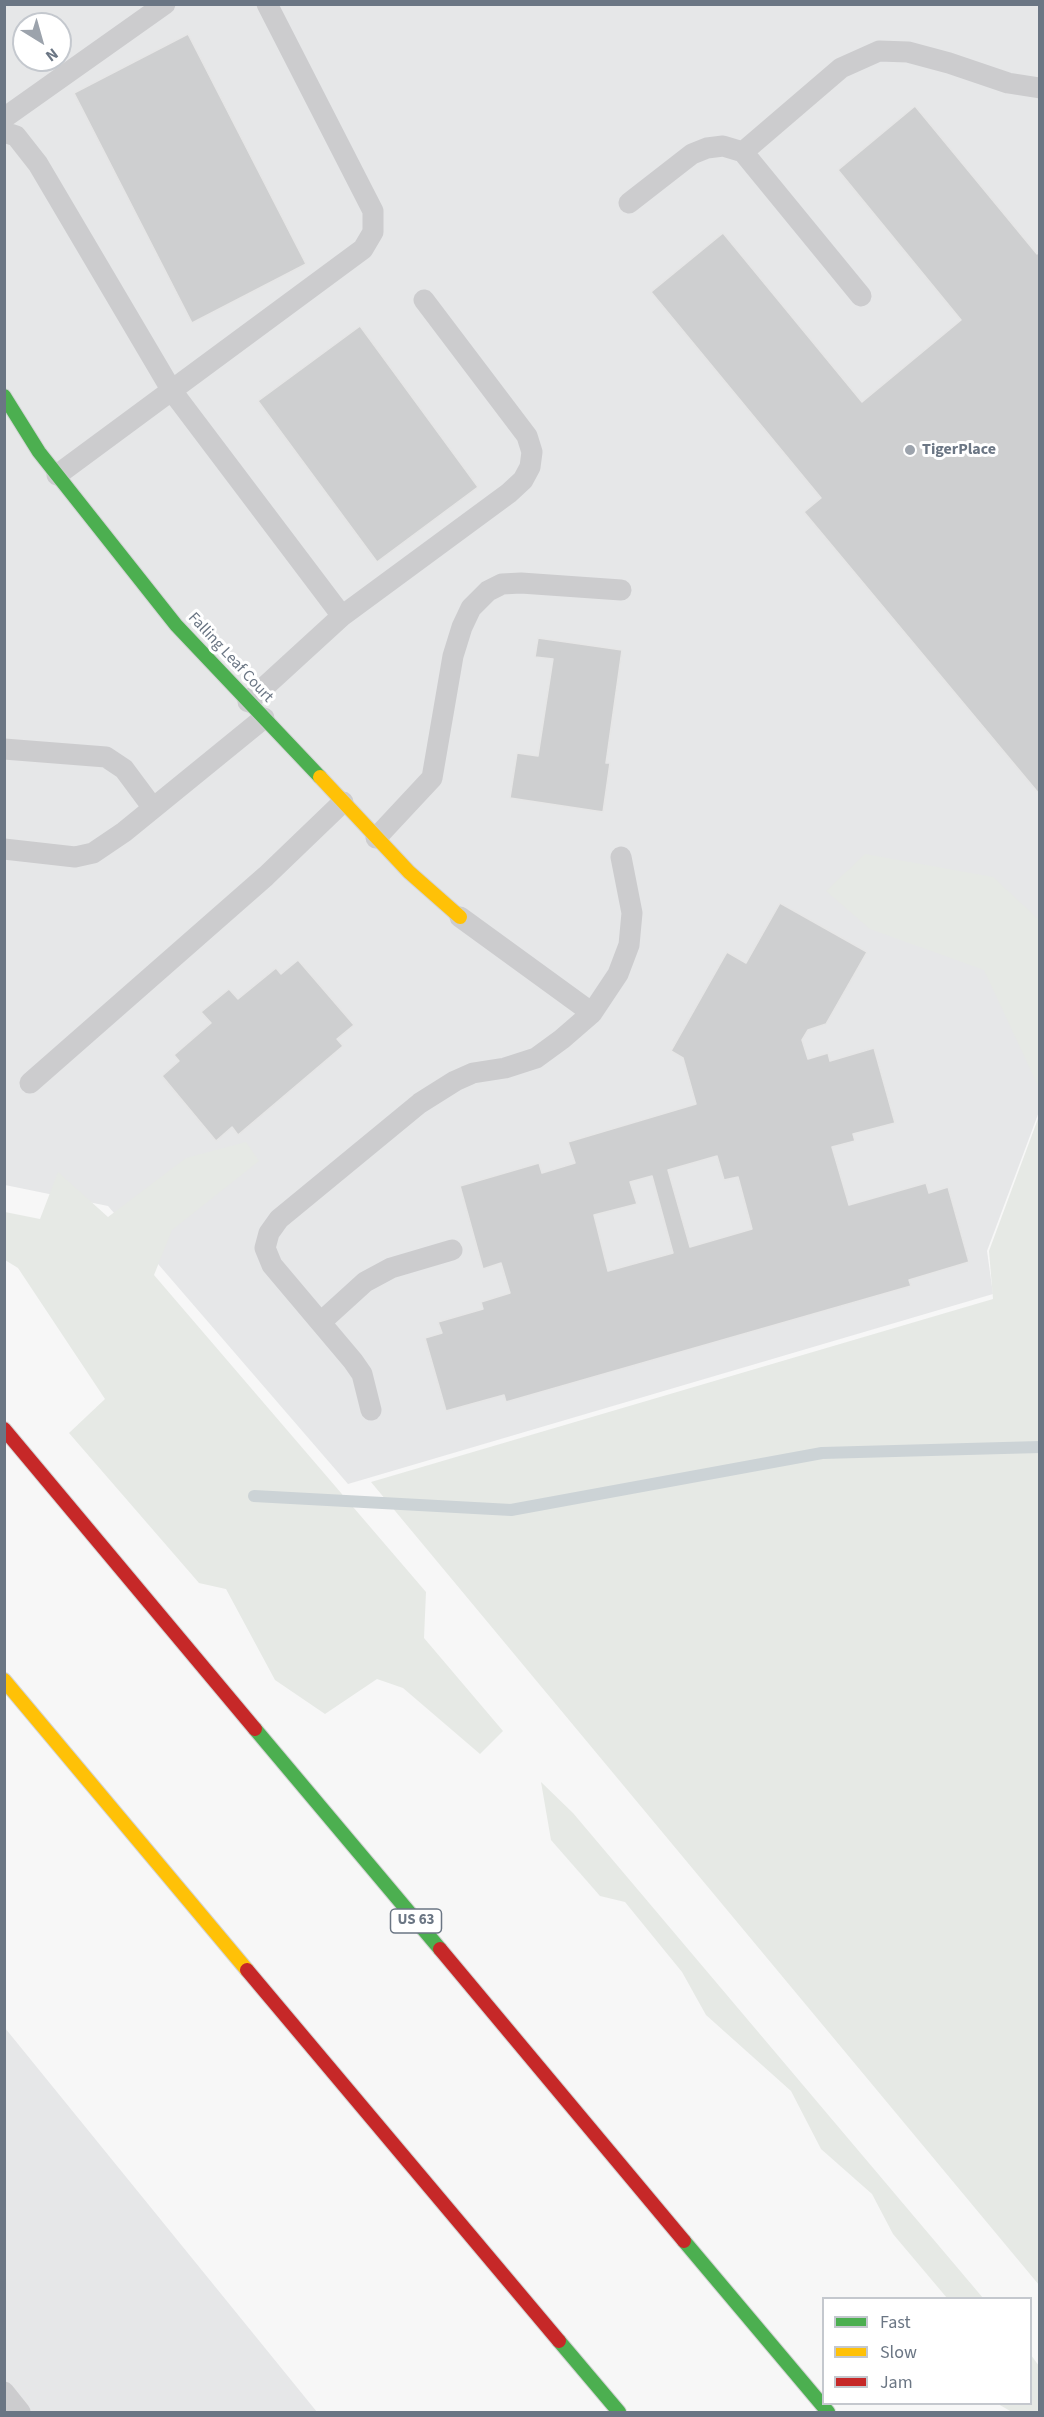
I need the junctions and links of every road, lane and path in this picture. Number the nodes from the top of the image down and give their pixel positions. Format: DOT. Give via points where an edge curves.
graph roads {
  1 [pos="165,4"];
  2 [pos="267,4"];
  3 [pos="1040,88"];
  4 [pos="4,118"];
  5 [pos="4,132"];
  6 [pos="743,152"];
  7 [pos="629,203"];
  8 [pos="861,296"];
  9 [pos="424,300"];
  10 [pos="172,391"];
  11 [pos="4,396"];
  12 [pos="57,475"];
  13 [pos="621,590"];
  14 [pos="342,616"];
  15 [pos="248,702"];
  16 [pos="264,718"];
  17 [pos="4,749"];
  18 [pos="343,802"];
  19 [pos="153,808"];
  20 [pos="376,837"];
  21 [pos="4,849"];
  22 [pos="621,857"];
  23 [pos="460,917"];
  24 [pos="592,1013"];
  25 [pos="30,1083"];
  26 [pos="452,1250"];
  27 [pos="321,1322"];
  28 [pos="370,1410"];
  29 [pos="4,1429"];
  30 [pos="4,1680"];
  31 [pos="4,2392"];
  32 [pos="822,2405"];
  33 [pos="20,2412"];
  34 [pos="619,2412"];
  1 -- 4 [label="lane"];
  2 -- 10 [label="lane" via="373,211 373,232 363,249"];
  3 -- 6 [label="lane" via="1008,83 908,52 879,51 841,68"];
  5 -- 10 [label="lane" via="16,136 38,164"];
  6 -- 7 [label="lane" via="723,146 692,154"];
  6 -- 8 [label="lane"];
  9 -- 14 [label="lane" via="527,436 532,452 530,467 524,480 509,493"];
  10 -- 12 [label="lane"];
  10 -- 14 [label="lane"];
  11 -- 12 [label="main road, Falling Leaf Court"];
  12 -- 15 [label="main road, Falling Leaf Court" via="176,625"];
  13 -- 20 [label="lane" via="502,584 488,591 471,608 453,656 432,778"];
  14 -- 15 [label="lane"];
  15 -- 16 [label="main road, Falling Leaf Court"];
  16 -- 18 [label="main road, Falling Leaf Court"];
  16 -- 19 [label="lane"];
  17 -- 19 [label="lane" via="106,757 124,769"];
  18 -- 20 [label="main road, Falling Leaf Court"];
  18 -- 25 [label="lane" via="266,876"];
  19 -- 21 [label="lane" via="93,853 75,857"];
  20 -- 23 [label="main road, Falling Leaf Court"];
  22 -- 24 [label="lane" via="632,912 628,945 618,974"];
  23 -- 24 [label="lane"];
  24 -- 27 [label="lane" via="536,1058 473,1073 420,1103 279,1219 269,1233 265,1248 268,1256"];
  26 -- 27 [label="lane" via="382,1272 365,1282"];
  27 -- 28 [label="lane" via="362,1374"];
  29 -- 32 [label="main road, US 63"];
  30 -- 34 [label="main road"];
  31 -- 33 [label="lane"];
}
